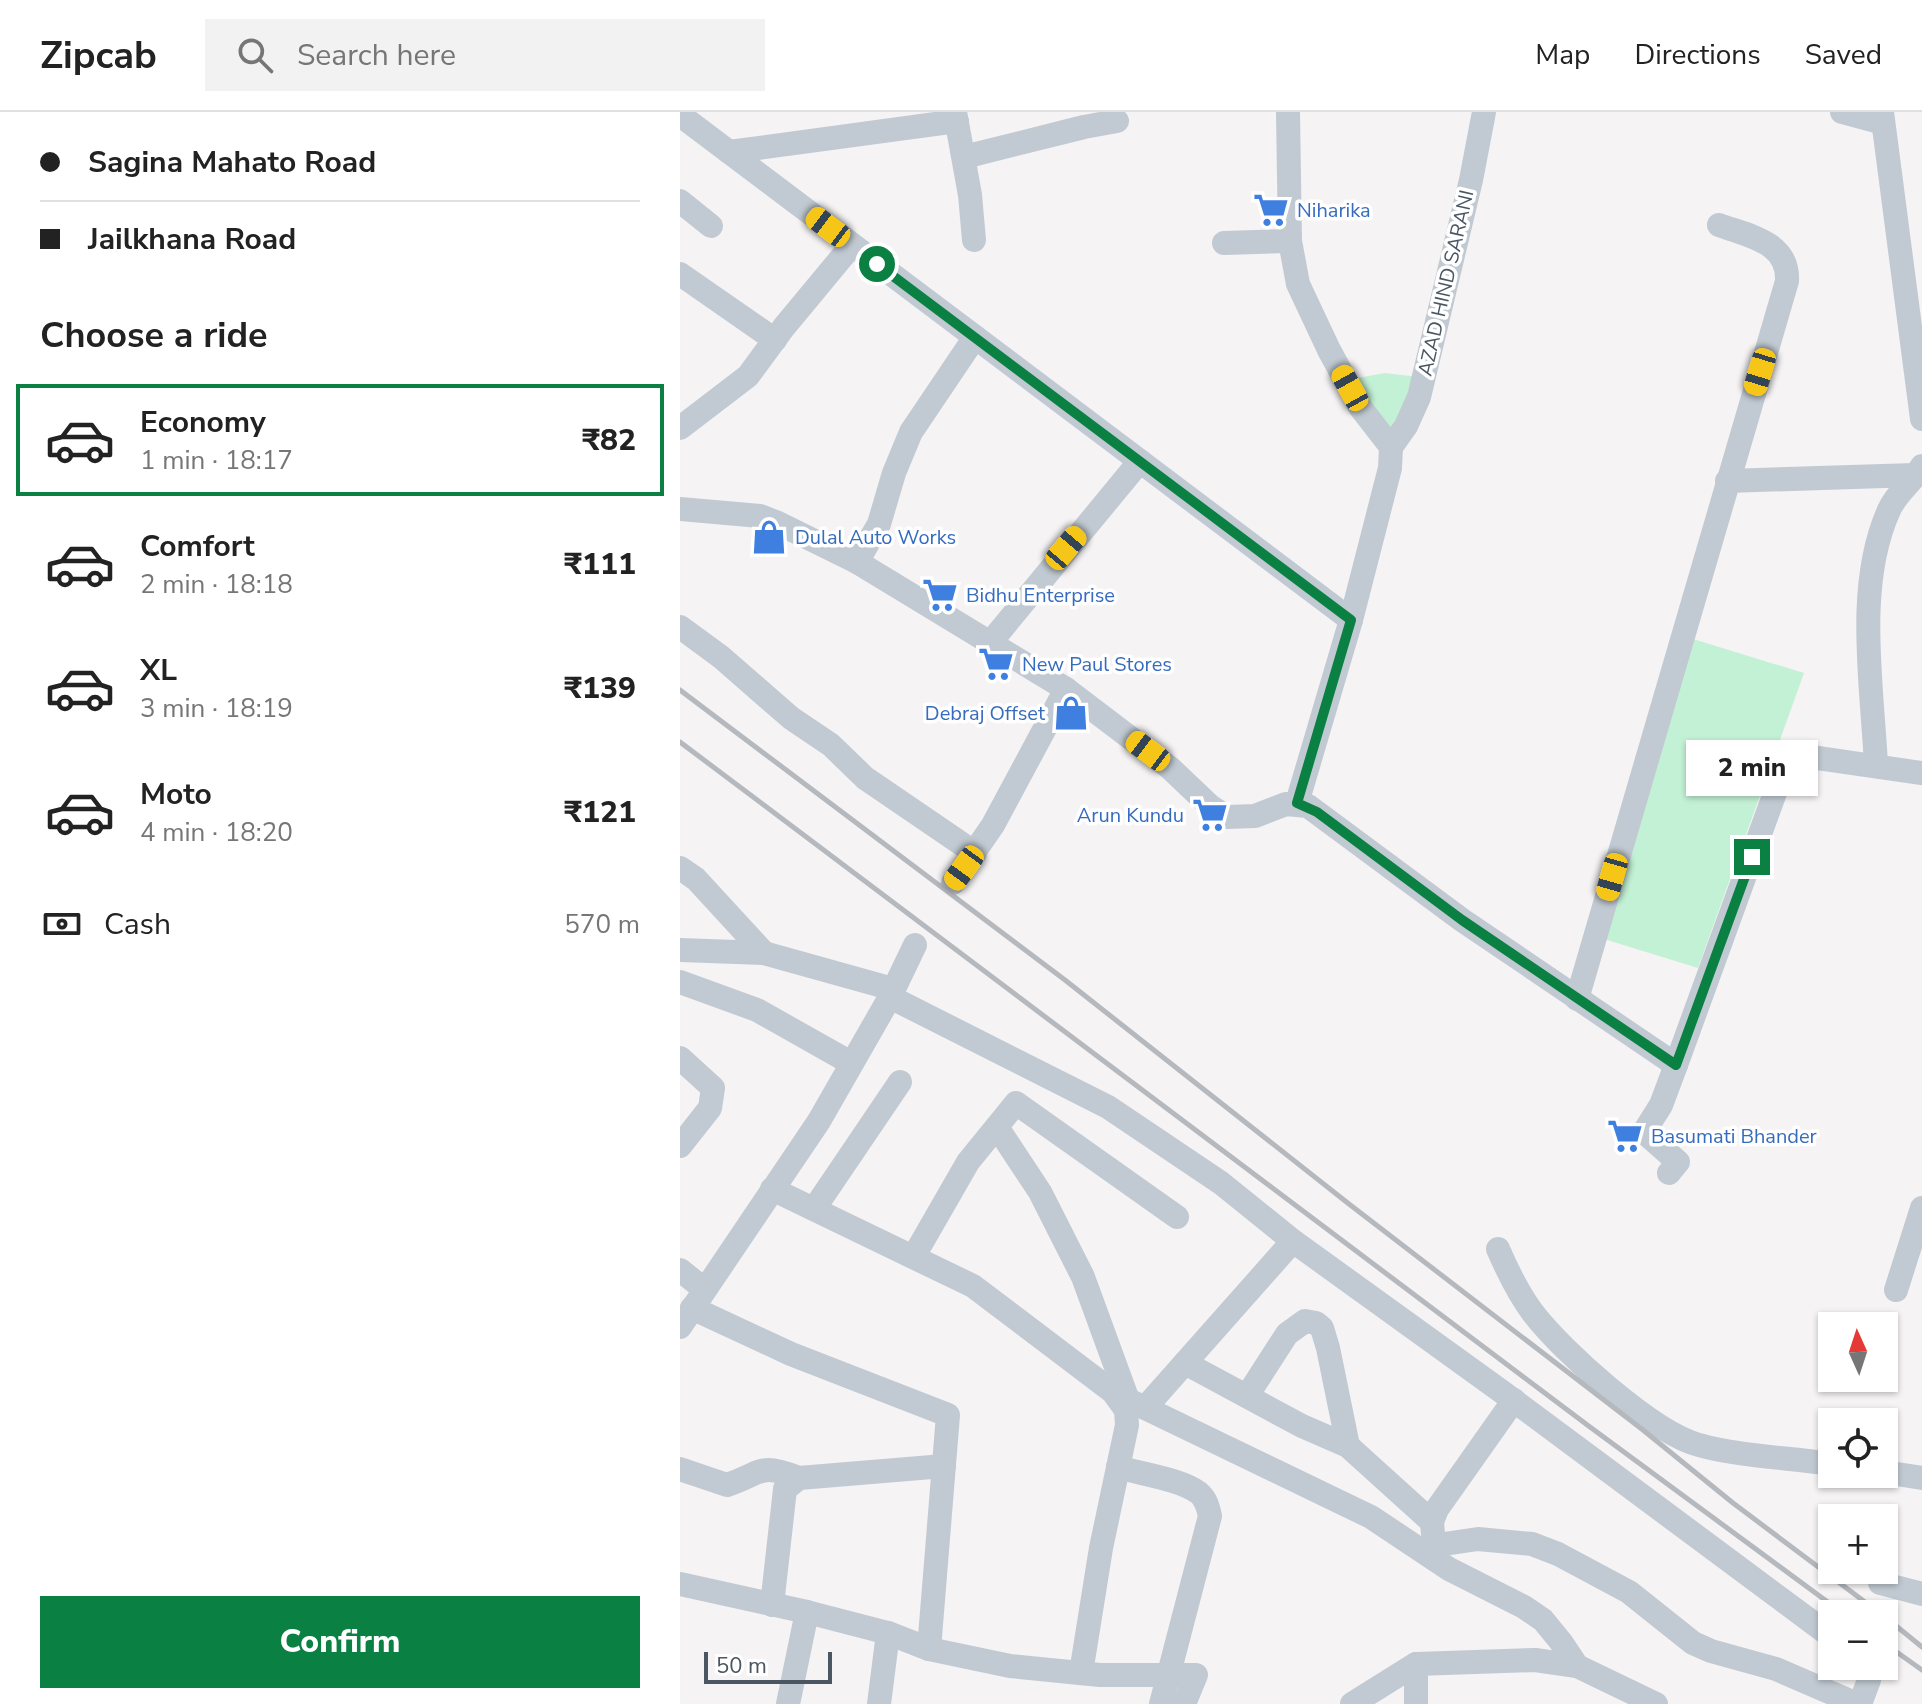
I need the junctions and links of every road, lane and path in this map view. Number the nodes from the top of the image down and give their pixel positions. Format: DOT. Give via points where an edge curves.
graph roads {
  1 [pos="1288,112"];
  2 [pos="1484,112"];
  3 [pos="1842,112"];
  4 [pos="680,115"];
  5 [pos="956,116"];
  6 [pos="1882,118"];
  7 [pos="1117,121"];
  8 [pos="729,152"];
  9 [pos="964,157"];
  10 [pos="680,201"];
  11 [pos="1719,225"];
  12 [pos="711,226"];
  13 [pos="974,240"];
  14 [pos="1290,241"];
  15 [pos="1224,243"];
  16 [pos="852,245"];
  17 [pos="682,278"];
  18 [pos="975,337"];
  19 [pos="775,340"];
  20 [pos="1920,384"];
  21 [pos="1922,419"];
  22 [pos="680,428"];
  23 [pos="1391,447"];
  24 [pos="1140,461"];
  25 [pos="1918,471"];
  26 [pos="1727,481"];
  27 [pos="680,509"];
  28 [pos="857,562"];
  29 [pos="1351,620"];
  30 [pos="680,627"];
  31 [pos="990,643"];
  32 [pos="1066,689"];
  33 [pos="1876,765"];
  34 [pos="1922,773"];
  35 [pos="1297,803"];
  36 [pos="975,853"];
  37 [pos="680,868"];
  38 [pos="953,883"];
  39 [pos="915,945"];
  40 [pos="680,950"];
  41 [pos="764,953"];
  42 [pos="680,982"];
  43 [pos="892,993"];
  44 [pos="1577,999"];
  45 [pos="680,1058"];
  46 [pos="851,1063"];
  47 [pos="1676,1065"];
  48 [pos="900,1082"];
  49 [pos="997,1127"];
  50 [pos="680,1146"];
  51 [pos="1669,1173"];
  52 [pos="772,1189"];
  53 [pos="1922,1208"];
  54 [pos="814,1209"];
  55 [pos="1177,1217"];
  56 [pos="1293,1241"];
  57 [pos="1498,1249"];
  58 [pos="914,1256"];
  59 [pos="680,1270"];
  60 [pos="1896,1290"];
  61 [pos="692,1308"];
  62 [pos="1185,1363"];
  63 [pos="1247,1396"];
  64 [pos="1129,1400"];
  65 [pos="1514,1400"];
  66 [pos="1348,1446"];
  67 [pos="1818,1462"];
  68 [pos="944,1466"];
  69 [pos="1118,1467"];
  70 [pos="680,1469"];
  71 [pos="1898,1474"];
  72 [pos="799,1478"];
  73 [pos="1922,1478"];
  74 [pos="1435,1534"];
  75 [pos="1449,1569"];
  76 [pos="680,1584"];
  77 [pos="1884,1584"];
  78 [pos="1922,1594"];
  79 [pos="772,1605"];
  80 [pos="807,1612"];
  81 [pos="1818,1627"];
  82 [pos="888,1633"];
  83 [pos="929,1649"];
  84 [pos="1416,1664"];
  85 [pos="1577,1666"];
  86 [pos="1081,1673"];
  87 [pos="1196,1675"];
  88 [pos="1869,1680"];
  89 [pos="788,1704"];
  90 [pos="879,1704"];
  91 [pos="1161,1704"];
  92 [pos="1184,1704"];
  93 [pos="1200,1704"];
  94 [pos="1352,1704"];
  95 [pos="1416,1704"];
  96 [pos="1656,1704"];
  97 [pos="1859,1704"];
  1 -- 14 [label="street"];
  2 -- 23 [label="street, AZAD HIND SARANI" via="1419,397"];
  3 -- 6 [label="street"];
  4 -- 8 [label="street"];
  5 -- 8 [label="street"];
  5 -- 9 [label="street"];
  6 -- 20 [label="street"];
  7 -- 9 [label="street"];
  8 -- 16 [label="street"];
  9 -- 13 [label="street"];
  10 -- 12 [label="street"];
  11 -- 26 [label="street" via="1773,246 1788,272"];
  14 -- 15 [label="street"];
  14 -- 23 [label="street" via="1298,284 1316,323 1360,407"];
  16 -- 18 [label="street"];
  16 -- 19 [label="street"];
  17 -- 19 [label="street"];
  18 -- 24 [label="street"];
  18 -- 28 [label="street" via="911,432 879,524"];
  19 -- 22 [label="street" via="748,376"];
  20 -- 21 [label="street"];
  23 -- 29 [label="street"];
  24 -- 29 [label="street"];
  24 -- 31 [label="street"];
  25 -- 26 [label="street"];
  25 -- 33 [label="street" via="1890,508 1872,567 1868,603"];
  26 -- 44 [label="street"];
  27 -- 28 [label="street" via="760,516"];
  28 -- 31 [label="street"];
  29 -- 35 [label="street"];
  30 -- 36 [label="street" via="831,745 865,778"];
  31 -- 32 [label="street"];
  32 -- 35 [label="street" via="1227,817 1255,816"];
  32 -- 36 [label="street"];
  33 -- 34 [label="street"];
  33 -- 47 [label="street" via="1804,756 1784,768"];
  35 -- 44 [label="street" via="1317,812"];
  36 -- 38 [label="street"];
  37 -- 41 [label="street"];
  39 -- 43 [label="street"];
  40 -- 41 [label="street"];
  41 -- 43 [label="street"];
  42 -- 46 [label="street" via="757,1010"];
  43 -- 46 [label="street"];
  43 -- 56 [label="street" via="1108,1107 1221,1183"];
  44 -- 47 [label="street"];
  45 -- 50 [label="street" via="713,1088 710,1108"];
  46 -- 52 [label="street"];
  47 -- 51 [label="street" via="1644,1132 1678,1162"];
  48 -- 54 [label="street"];
  49 -- 55 [label="street" via="1016,1103"];
  49 -- 58 [label="street" via="968,1162"];
  49 -- 64 [label="street" via="1040,1192 1083,1277"];
  52 -- 54 [label="street"];
  52 -- 61 [label="street"];
  53 -- 60 [label="street"];
  54 -- 58 [label="street"];
  56 -- 62 [label="street"];
  56 -- 65 [label="street"];
  57 -- 67 [label="street" via="1524,1300 1554,1337 1672,1434 1699,1445"];
  58 -- 64 [label="street" via="973,1286"];
  59 -- 61 [label="street"];
  61 -- 68 [label="street" via="791,1354 945,1412"];
  62 -- 63 [label="street"];
  62 -- 64 [label="street"];
  63 -- 66 [label="street"];
  63 -- 66 [label="street" via="1287,1334 1305,1321 1316,1323 1328,1348"];
  64 -- 69 [label="street"];
  64 -- 75 [label="street" via="1371,1517"];
  65 -- 74 [label="street" via="1437,1509"];
  65 -- 81 [label="street"];
  66 -- 74 [label="street"];
  68 -- 72 [label="street"];
  68 -- 83 [label="street"];
  69 -- 86 [label="street"];
  69 -- 91 [label="street" via="1200,1494 1210,1516"];
  70 -- 72 [label="street" via="727,1485 765,1469"];
  71 -- 73 [label="street"];
  72 -- 79 [label="street" via="785,1489"];
  74 -- 75 [label="street"];
  74 -- 97 [label="street" via="1532,1544 1558,1554 1629,1592 1693,1643 1776,1669"];
  75 -- 85 [label="street" via="1543,1620"];
  76 -- 79 [label="street"];
  77 -- 78 [label="street"];
  79 -- 80 [label="street"];
  80 -- 82 [label="street"];
  80 -- 89 [label="street"];
  82 -- 83 [label="street"];
  82 -- 90 [label="street"];
  83 -- 86 [label="street" via="1010,1666"];
  84 -- 85 [label="street" via="1535,1660"];
  84 -- 94 [label="street"];
  84 -- 95 [label="street"];
  85 -- 96 [label="street"];
  86 -- 87 [label="street"];
  87 -- 92 [label="street"];
  87 -- 93 [label="street"];
  88 -- 97 [label="street"];
}
